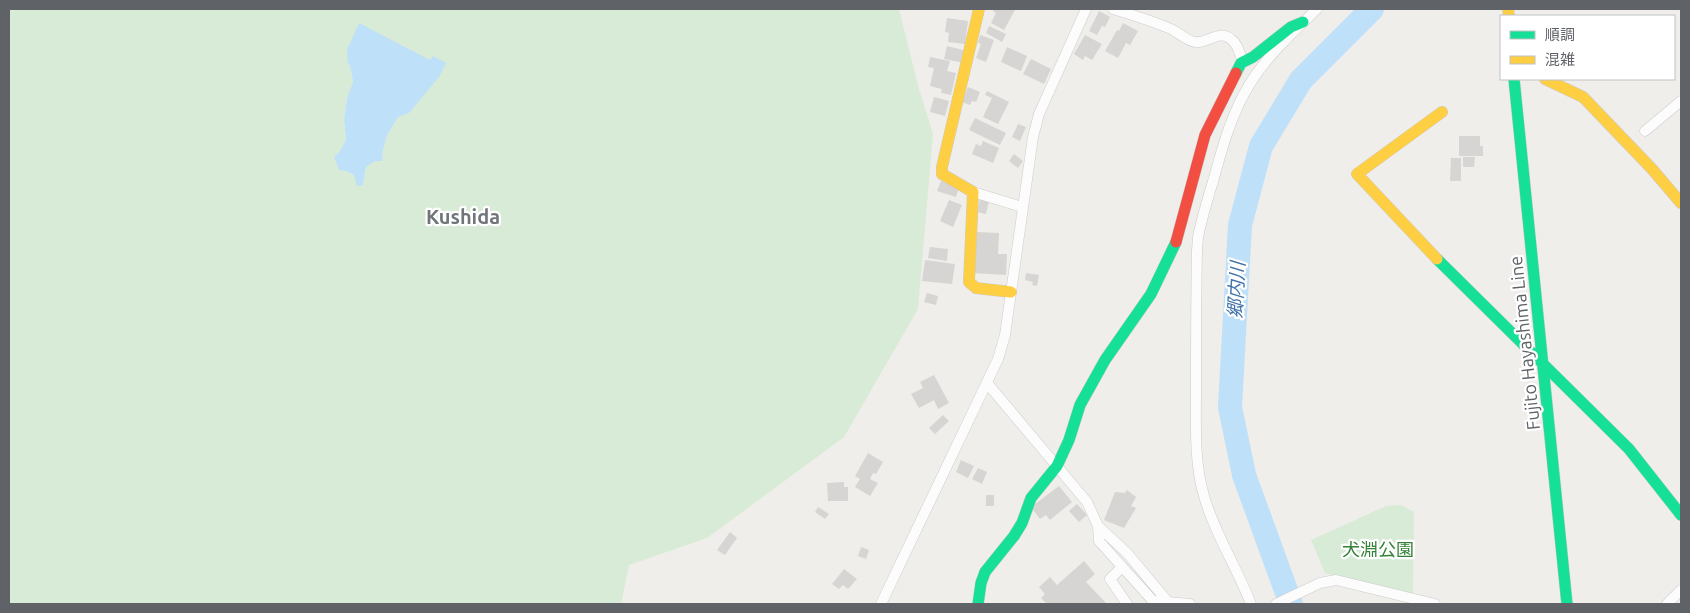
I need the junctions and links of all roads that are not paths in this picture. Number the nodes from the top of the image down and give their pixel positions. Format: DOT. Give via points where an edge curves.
graph roads {
  1 [pos="979,9"];
  2 [pos="1086,9"];
  3 [pos="1113,9"];
  4 [pos="1317,9"];
  5 [pos="1303,22"];
  6 [pos="1243,62"];
  7 [pos="1514,80"];
  8 [pos="1547,80"];
  9 [pos="1681,101"];
  10 [pos="1442,112"];
  11 [pos="1646,132"];
  12 [pos="973,192"];
  13 [pos="1681,203"];
  14 [pos="1022,207"];
  15 [pos="1011,292"];
  16 [pos="1544,365"];
  17 [pos="986,383"];
  18 [pos="1057,466"];
  19 [pos="1681,515"];
  20 [pos="1098,526"];
  21 [pos="1122,566"];
  22 [pos="1681,590"];
  23 [pos="1168,602"];
  24 [pos="881,604"];
  25 [pos="978,604"];
  26 [pos="1127,604"];
  27 [pos="1190,604"];
  28 [pos="1250,604"];
  29 [pos="1276,604"];
  30 [pos="1435,604"];
  31 [pos="1567,604"];
  32 [pos="1667,604"];
  1 -- 12 [label="street" via="942,167 942,174"];
  2 -- 14 [label="street" via="1038,114"];
  3 -- 6 [label="street" via="1148,19 1193,42 1216,36 1230,38 1236,43"];
  4 -- 5 [label="street"];
  5 -- 6 [label="street"];
  5 -- 28 [label="street" via="1251,81 1229,125 1200,226 1197,251 1196,434 1199,472 1210,514"];
  6 -- 18 [label="street" via="1205,135 1176,243 1151,294 1105,360 1080,405"];
  7 -- 16 [label="street, Fujito Hayashima Line"];
  8 -- 13 [label="street" via="1583,98"];
  9 -- 11 [label="street"];
  10 -- 16 [label="street" via="1357,174"];
  12 -- 14 [label="street"];
  12 -- 15 [label="street" via="970,282 976,288"];
  14 -- 15 [label="street"];
  15 -- 17 [label="street" via="1005,335"];
  16 -- 19 [label="street" via="1630,449"];
  16 -- 31 [label="street, Fujito Hayashima Line"];
  17 -- 18 [label="street"];
  17 -- 24 [label="street"];
  18 -- 20 [label="street" via="1087,502"];
  18 -- 25 [label="street" via="1031,498 1014,536 985,572"];
  20 -- 21 [label="street" via="1099,541"];
  20 -- 23 [label="street" via="1127,553"];
  21 -- 23 [label="street" via="1153,601"];
  21 -- 26 [label="street" via="1110,579"];
  22 -- 32 [label="street"];
  23 -- 27 [label="street"];
  29 -- 30 [label="street" via="1320,583 1336,580"];
}
